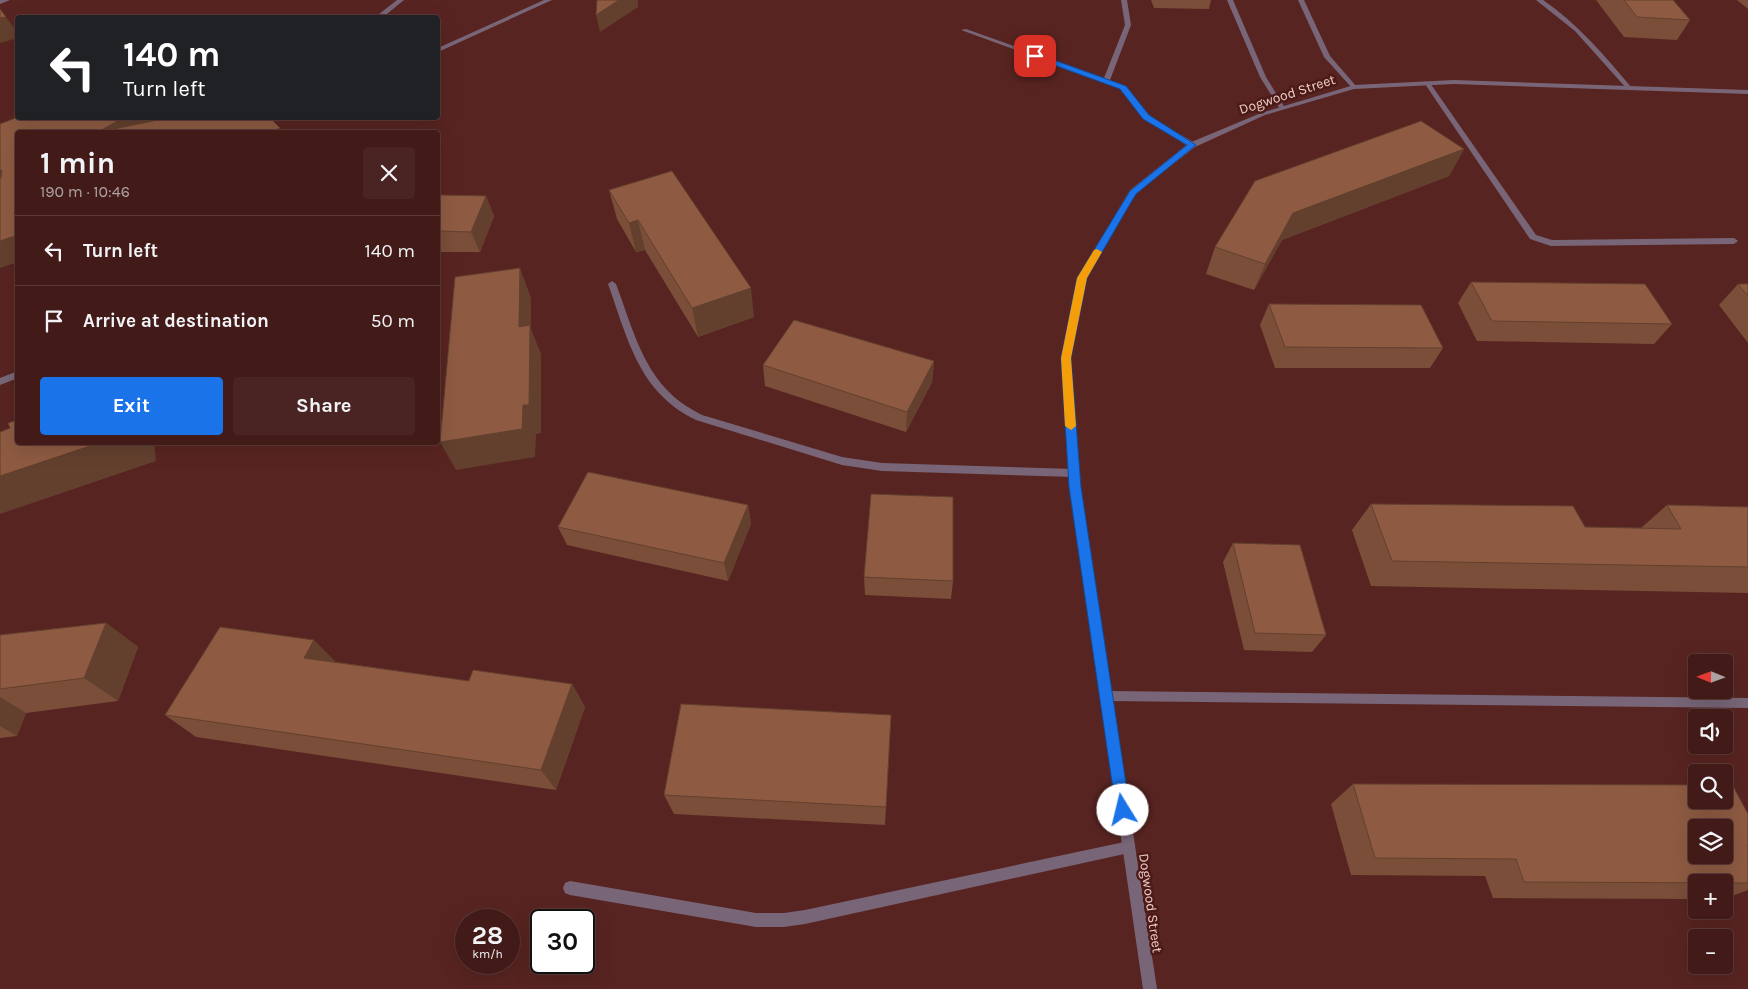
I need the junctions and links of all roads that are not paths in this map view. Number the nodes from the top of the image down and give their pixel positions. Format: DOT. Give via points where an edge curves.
graph roads {
  1 [pos="7,0"];
  2 [pos="401,0"];
  3 [pos="549,0"];
  4 [pos="1124,0"];
  5 [pos="1230,0"];
  6 [pos="1301,0"];
  7 [pos="1539,0"];
  8 [pos="0,2"];
  9 [pos="381,15"];
  10 [pos="964,30"];
  11 [pos="440,49"];
  12 [pos="1106,81"];
  13 [pos="1428,84"];
  14 [pos="1354,87"];
  15 [pos="1629,88"];
  16 [pos="1748,92"];
  17 [pos="1282,108"];
  18 [pos="1192,145"];
  19 [pos="1734,241"];
  20 [pos="612,284"];
  21 [pos="15,375"];
  22 [pos="0,382"];
  23 [pos="1074,473"];
  24 [pos="1106,696"];
  25 [pos="1748,703"];
  26 [pos="1129,848"];
  27 [pos="570,888"];
  28 [pos="1150,989"];
  1 -- 8 [label="street"];
  2 -- 9 [label="street"];
  3 -- 11 [label="street"];
  4 -- 12 [label="street" via="1128,25"];
  5 -- 17 [label="street" via="1264,77"];
  6 -- 14 [label="street" via="1327,57"];
  7 -- 15 [label="street" via="1578,29"];
  10 -- 12 [label="street"];
  12 -- 18 [label="street" via="1123,87 1146,117"];
  13 -- 14 [label="street, Dogwood Street"];
  13 -- 15 [label="street, Dogwood Street" via="1454,82"];
  13 -- 19 [label="street" via="1533,237 1551,244"];
  14 -- 17 [label="street, Dogwood Street"];
  15 -- 16 [label="street, Dogwood Street"];
  17 -- 18 [label="street, Dogwood Street"];
  18 -- 23 [label="street, Dogwood Street" via="1133,192 1082,278 1066,358"];
  20 -- 23 [label="street" via="638,354 657,384 678,406 699,418 850,462 882,467"];
  21 -- 22 [label="street"];
  23 -- 24 [label="street, Dogwood Street"];
  24 -- 25 [label="street"];
  24 -- 26 [label="street, Dogwood Street"];
  26 -- 27 [label="street" via="784,920 756,920"];
  26 -- 28 [label="street, Dogwood Street"];
}
